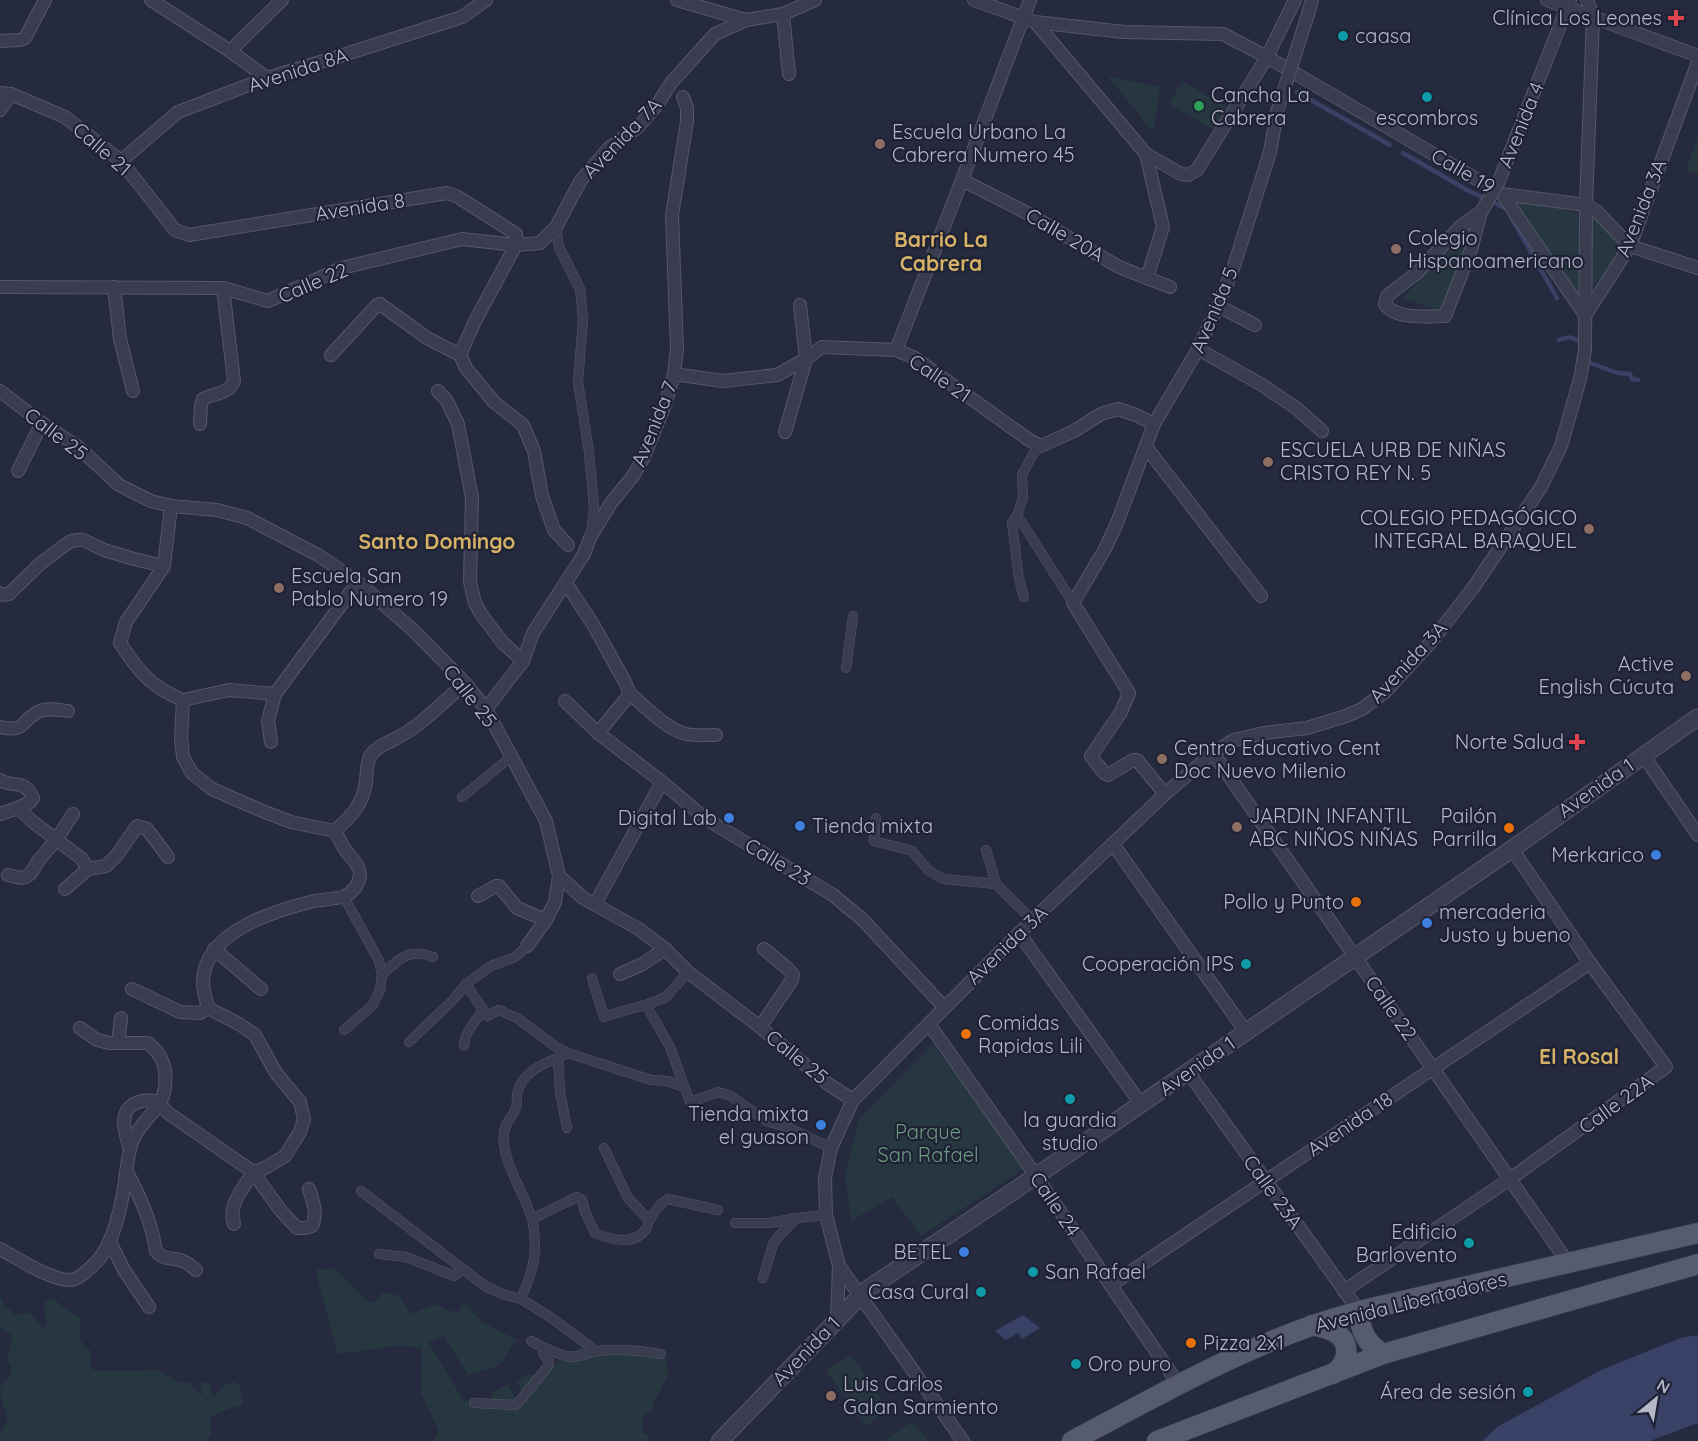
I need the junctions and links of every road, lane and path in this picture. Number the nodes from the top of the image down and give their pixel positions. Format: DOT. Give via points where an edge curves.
graph roads {
  1 [pos="45,0"];
  2 [pos="151,0"];
  3 [pos="282,0"];
  4 [pos="486,0"];
  5 [pos="677,0"];
  6 [pos="815,0"];
  7 [pos="974,0"];
  8 [pos="1030,0"];
  9 [pos="1295,0"];
  10 [pos="1312,0"];
  11 [pos="1547,0"];
  12 [pos="1587,0"];
  13 [pos="1569,4"];
  14 [pos="783,14"];
  15 [pos="1593,16"];
  16 [pos="746,20"];
  17 [pos="1029,20"];
  18 [pos="0,40"];
  19 [pos="230,51"];
  20 [pos="1698,56"];
  21 [pos="1268,57"];
  22 [pos="1698,62"];
  23 [pos="789,74"];
  24 [pos="267,78"];
  25 [pos="5,93"];
  26 [pos="682,96"];
  27 [pos="0,110"];
  28 [pos="1146,154"];
  29 [pos="121,161"];
  30 [pos="962,180"];
  31 [pos="1502,194"];
  32 [pos="1586,205"];
  33 [pos="1484,208"];
  34 [pos="556,227"];
  35 [pos="183,234"];
  36 [pos="516,245"];
  37 [pos="1630,246"];
  38 [pos="1698,268"];
  39 [pos="1147,278"];
  40 [pos="0,287"];
  41 [pos="114,287"];
  42 [pos="1170,287"];
  43 [pos="223,288"];
  44 [pos="800,304"];
  45 [pos="1218,306"];
  46 [pos="1585,315"];
  47 [pos="1255,325"];
  48 [pos="1198,349"];
  49 [pos="896,350"];
  50 [pos="331,355"];
  51 [pos="460,355"];
  52 [pos="806,359"];
  53 [pos="674,374"];
  54 [pos="0,391"];
  55 [pos="133,391"];
  56 [pos="438,391"];
  57 [pos="42,423"];
  58 [pos="200,424"];
  59 [pos="1154,424"];
  60 [pos="1322,431"];
  61 [pos="785,432"];
  62 [pos="1041,446"];
  63 [pos="1146,447"];
  64 [pos="18,471"];
  65 [pos="171,506"];
  66 [pos="1012,524"];
  67 [pos="590,538"];
  68 [pos="568,545"];
  69 [pos="164,566"];
  70 [pos="358,582"];
  71 [pos="566,583"];
  72 [pos="0,593"];
  73 [pos="1262,596"];
  74 [pos="1024,597"];
  75 [pos="1073,603"];
  76 [pos="853,616"];
  77 [pos="523,661"];
  78 [pos="846,668"];
  79 [pos="465,682"];
  80 [pos="275,694"];
  81 [pos="630,694"];
  82 [pos="183,700"];
  83 [pos="565,700"];
  84 [pos="486,709"];
  85 [pos="68,711"];
  86 [pos="1698,717"];
  87 [pos="0,727"];
  88 [pos="598,733"];
  89 [pos="716,735"];
  90 [pos="271,742"];
  91 [pos="1213,753"];
  92 [pos="1643,755"];
  93 [pos="512,756"];
  94 [pos="0,780"];
  95 [pos="662,782"];
  96 [pos="1166,794"];
  97 [pos="462,797"];
  98 [pos="18,808"];
  99 [pos="0,814"];
  100 [pos="73,814"];
  101 [pos="876,818"];
  102 [pos="335,831"];
  103 [pos="1698,835"];
  104 [pos="56,840"];
  105 [pos="1113,844"];
  106 [pos="1512,849"];
  107 [pos="986,850"];
  108 [pos="168,857"];
  109 [pos="88,869"];
  110 [pos="8,875"];
  111 [pos="559,876"];
  112 [pos="996,884"];
  113 [pos="65,889"];
  114 [pos="478,896"];
  115 [pos="345,897"];
  116 [pos="596,904"];
  117 [pos="546,920"];
  118 [pos="1032,920"];
  119 [pos="1019,933"];
  120 [pos="527,946"];
  121 [pos="214,949"];
  122 [pos="665,949"];
  123 [pos="764,949"];
  124 [pos="433,957"];
  125 [pos="1355,957"];
  126 [pos="1590,963"];
  127 [pos="688,972"];
  128 [pos="620,974"];
  129 [pos="382,975"];
  130 [pos="592,978"];
  131 [pos="466,984"];
  132 [pos="261,988"];
  133 [pos="132,989"];
  134 [pos="646,1005"];
  135 [pos="944,1007"];
  136 [pos="208,1008"];
  137 [pos="483,1010"];
  138 [pos="121,1018"];
  139 [pos="929,1024"];
  140 [pos="760,1027"];
  141 [pos="80,1028"];
  142 [pos="344,1030"];
  143 [pos="1246,1032"];
  144 [pos="409,1042"];
  145 [pos="120,1043"];
  146 [pos="464,1046"];
  147 [pos="568,1053"];
  148 [pos="558,1058"];
  149 [pos="1433,1069"];
  150 [pos="1188,1072"];
  151 [pos="684,1087"];
  152 [pos="854,1100"];
  153 [pos="160,1104"];
  154 [pos="1141,1104"];
  155 [pos="567,1128"];
  156 [pos="604,1148"];
  157 [pos="831,1148"];
  158 [pos="130,1149"];
  159 [pos="127,1172"];
  160 [pos="253,1172"];
  161 [pos="1036,1176"];
  162 [pos="1510,1179"];
  163 [pos="1266,1181"];
  164 [pos="309,1189"];
  165 [pos="361,1191"];
  166 [pos="718,1209"];
  167 [pos="826,1215"];
  168 [pos="796,1218"];
  169 [pos="532,1219"];
  170 [pos="650,1220"];
  171 [pos="735,1223"];
  172 [pos="234,1224"];
  173 [pos="1698,1233"];
  174 [pos="110,1242"];
  175 [pos="0,1249"];
  176 [pos="379,1254"];
  177 [pos="1569,1264"];
  178 [pos="1698,1264"];
  179 [pos="839,1266"];
  180 [pos="463,1269"];
  181 [pos="196,1270"];
  182 [pos="763,1278"];
  183 [pos="1111,1286"];
  184 [pos="1344,1291"];
  185 [pos="860,1294"];
  186 [pos="521,1299"];
  187 [pos="149,1307"];
  188 [pos="1359,1311"];
  189 [pos="837,1320"];
  190 [pos="1312,1325"];
  191 [pos="531,1341"];
  192 [pos="546,1349"];
  193 [pos="596,1351"];
  194 [pos="661,1354"];
  195 [pos="1383,1354"];
  196 [pos="1333,1374"];
  197 [pos="1179,1385"];
  198 [pos="474,1403"];
  199 [pos="720,1441"];
  200 [pos="963,1441"];
  201 [pos="1072,1441"];
  202 [pos="1157,1441"];
  1 -- 18 [label="street" via="25,38"];
  2 -- 19 [label="street"];
  3 -- 19 [label="street"];
  4 -- 24 [label="street, Avenida 8A" via="462,17"];
  5 -- 16 [label="street"];
  6 -- 14 [label="street"];
  7 -- 17 [label="street, Calle 19"];
  8 -- 17 [label="street"];
  9 -- 21 [label="street"];
  10 -- 45 [label="street, Avenida 5, bridge" via="1277,112 1270,152"];
  11 -- 13 [label="street"];
  12 -- 15 [label="street"];
  13 -- 15 [label="street"];
  13 -- 33 [label="street, Avenida 4, bridge" via="1499,181"];
  14 -- 16 [label="street"];
  14 -- 23 [label="street"];
  15 -- 20 [label="street"];
  15 -- 32 [label="street"];
  16 -- 34 [label="street, Avenida 7A" via="715,34 638,127 609,148 580,180"];
  17 -- 21 [label="street, Calle 19" via="1124,32 1224,34"];
  17 -- 28 [label="street"];
  17 -- 30 [label="street"];
  19 -- 24 [label="street"];
  21 -- 28 [label="street" via="1197,170 1181,174"];
  21 -- 31 [label="street, Calle 19"];
  22 -- 37 [label="street, Avenida 3A"];
  24 -- 29 [label="street, Avenida 8A" via="178,112"];
  25 -- 27 [label="street"];
  25 -- 29 [label="street, Calle 21" via="65,117"];
  26 -- 53 [label="street, Avenida 7" via="687,122 672,215 677,349"];
  28 -- 39 [label="street" via="1163,227"];
  29 -- 35 [label="street, Calle 21" via="175,230"];
  30 -- 39 [label="street, Calle 20A" via="1119,267"];
  30 -- 49 [label="street"];
  31 -- 32 [label="street, Calle 19"];
  31 -- 46 [label="street"];
  32 -- 37 [label="street"];
  32 -- 46 [label="street"];
  33 -- 33 [label="street, Avenida 4" via="1445,316 1414,316 1388,309 1388,297"];
  34 -- 36 [label="street, Avenida 7A" via="540,243"];
  34 -- 67 [label="street" via="559,247 580,289 584,320 578,382 594,508"];
  35 -- 36 [label="street, Avenida 8" via="447,193 516,234"];
  36 -- 43 [label="street, Calle 22" via="462,239 342,268 268,302"];
  36 -- 51 [label="street"];
  37 -- 38 [label="street"];
  37 -- 46 [label="street, Avenida 3A"];
  39 -- 42 [label="street, Calle 20A"];
  40 -- 41 [label="street, Calle 22"];
  41 -- 43 [label="street, Calle 22"];
  41 -- 55 [label="street" via="120,339"];
  43 -- 58 [label="street" via="234,381 227,391 203,399"];
  44 -- 52 [label="street"];
  45 -- 47 [label="street"];
  45 -- 48 [label="street, Avenida 5"];
  46 -- 91 [label="street, Avenida 3A" via="1580,379 1560,446 1541,488 1431,642 1385,692 1362,709 1307,728 1234,740"];
  48 -- 59 [label="street, Avenida 5"];
  48 -- 60 [label="street" via="1262,385"];
  49 -- 52 [label="street, Calle 21" via="822,347"];
  49 -- 62 [label="street, Calle 21" via="915,358"];
  50 -- 51 [label="street" via="380,304 427,338"];
  51 -- 68 [label="street" via="494,402 523,426 534,451 542,496 554,530"];
  52 -- 53 [label="street, Calle 21" via="777,375 723,381"];
  52 -- 61 [label="street"];
  53 -- 67 [label="street, Avenida 7" via="644,457"];
  54 -- 57 [label="street, Calle 25"];
  56 -- 77 [label="street" via="458,424 472,498 470,582 475,603 503,643"];
  57 -- 64 [label="street"];
  57 -- 65 [label="street, Calle 25" via="77,446 119,485"];
  59 -- 62 [label="street" via="1118,409"];
  59 -- 63 [label="street, Avenida 5"];
  62 -- 66 [label="street" via="1022,475 1023,497"];
  63 -- 73 [label="street"];
  63 -- 75 [label="street, Avenida 5" via="1105,549"];
  65 -- 69 [label="street"];
  65 -- 70 [label="street, Calle 25" via="217,510 247,518 318,555"];
  66 -- 74 [label="street"];
  66 -- 75 [label="street" via="1021,521"];
  67 -- 71 [label="street, Avenida 7"];
  69 -- 72 [label="street" via="76,540 41,563 9,594"];
  69 -- 82 [label="street" via="126,622 120,643 146,678"];
  70 -- 79 [label="street, Calle 25"];
  70 -- 80 [label="street"];
  71 -- 77 [label="street, Avenida 7" via="533,633"];
  71 -- 81 [label="street"];
  75 -- 96 [label="street" via="1129,693 1122,712 1091,756 1108,775 1137,760"];
  76 -- 78 [label="street"];
  77 -- 84 [label="street, Avenida 7"];
  79 -- 84 [label="street, Calle 25"];
  79 -- 102 [label="street" via="417,724 372,753 363,794 354,813"];
  80 -- 82 [label="street" via="229,690"];
  80 -- 90 [label="street" via="268,720"];
  81 -- 88 [label="street"];
  81 -- 89 [label="street" via="684,733"];
  82 -- 102 [label="street" via="183,758 192,773 212,789 260,810 291,822"];
  83 -- 88 [label="street, Calle 23"];
  84 -- 93 [label="street, Calle 25"];
  85 -- 87 [label="street" via="40,710 20,728"];
  86 -- 92 [label="street, Avenida 1"];
  88 -- 95 [label="street, Calle 23"];
  91 -- 96 [label="street, Avenida 3A"];
  91 -- 125 [label="street, Calle 22"];
  92 -- 103 [label="street"];
  92 -- 106 [label="street, Avenida 1"];
  93 -- 97 [label="street"];
  93 -- 111 [label="street, Calle 25" via="546,821"];
  94 -- 98 [label="street" via="20,784 33,795 30,802"];
  95 -- 116 [label="street"];
  95 -- 135 [label="street, Calle 23" via="706,819 833,895 863,920"];
  96 -- 105 [label="street, Avenida 3A"];
  98 -- 99 [label="street"];
  98 -- 104 [label="street"];
  100 -- 104 [label="street"];
  101 -- 112 [label="street" via="874,841 912,851 929,872 943,879"];
  102 -- 115 [label="street" via="360,873 358,885"];
  104 -- 109 [label="street" via="81,858"];
  104 -- 110 [label="street" via="26,877"];
  105 -- 118 [label="street, Avenida 3A"];
  105 -- 143 [label="street"];
  106 -- 125 [label="street, Avenida 1"];
  106 -- 126 [label="street, Calle 22A"];
  107 -- 112 [label="street"];
  108 -- 109 [label="street" via="147,829 136,826 106,866"];
  109 -- 113 [label="street"];
  111 -- 116 [label="street, Calle 25" via="583,898"];
  111 -- 117 [label="street" via="555,902"];
  112 -- 118 [label="street"];
  114 -- 117 [label="street" via="499,886 517,908"];
  115 -- 121 [label="street" via="316,901 268,916 246,925"];
  115 -- 129 [label="street" via="373,948"];
  116 -- 122 [label="street, Calle 25"];
  117 -- 120 [label="street"];
  118 -- 119 [label="street, Avenida 3A"];
  119 -- 135 [label="street, Avenida 3A"];
  119 -- 154 [label="street"];
  120 -- 131 [label="street"];
  121 -- 132 [label="street"];
  121 -- 136 [label="street" via="203,982"];
  122 -- 127 [label="street, Calle 25"];
  122 -- 128 [label="street"];
  123 -- 140 [label="street" via="793,975"];
  124 -- 129 [label="street" via="410,954"];
  125 -- 143 [label="street, Avenida 1"];
  125 -- 149 [label="street, Calle 22"];
  126 -- 149 [label="street, Avenida 18"];
  126 -- 162 [label="street, Calle 22A" via="1666,1067"];
  127 -- 134 [label="street" via="666,997"];
  127 -- 140 [label="street, Calle 25"];
  129 -- 142 [label="street" via="373,1005"];
  130 -- 134 [label="street" via="604,1017"];
  131 -- 137 [label="street"];
  131 -- 144 [label="street"];
  133 -- 136 [label="street" via="180,1012 200,1013"];
  134 -- 151 [label="street" via="670,1047"];
  135 -- 139 [label="street, Avenida 3A"];
  136 -- 160 [label="street" via="255,1035 276,1073 300,1102 304,1119 285,1156"];
  137 -- 146 [label="street"];
  137 -- 147 [label="street" via="487,1016 499,1010 517,1018"];
  138 -- 145 [label="street"];
  139 -- 152 [label="street, Avenida 3A"];
  139 -- 161 [label="street, Calle 24"];
  140 -- 152 [label="street, Calle 25" via="828,1084"];
  141 -- 145 [label="street" via="97,1040"];
  143 -- 150 [label="street, Avenida 1"];
  145 -- 153 [label="street" via="148,1043 160,1054 166,1069"];
  147 -- 148 [label="street"];
  147 -- 151 [label="street"];
  148 -- 155 [label="street"];
  148 -- 169 [label="street" via="540,1065 522,1081 517,1106 505,1128 505,1147 513,1176"];
  149 -- 162 [label="street, Calle 22"];
  149 -- 163 [label="street, Avenida 18"];
  150 -- 154 [label="street, Avenida 1"];
  150 -- 163 [label="street, Calle 23A"];
  151 -- 157 [label="street" via="690,1102 718,1092 731,1096 766,1120"];
  152 -- 157 [label="street, Avenida 3A"];
  153 -- 158 [label="street" via="140,1127"];
  153 -- 158 [label="street" via="143,1101 128,1109 124,1117"];
  153 -- 160 [label="street"];
  154 -- 161 [label="street, Avenida 1"];
  156 -- 170 [label="street" via="628,1198"];
  157 -- 167 [label="street, Avenida 3A" via="825,1178"];
  158 -- 159 [label="street"];
  159 -- 174 [label="street"];
  159 -- 181 [label="street" via="138,1191 156,1251"];
  160 -- 164 [label="street" via="297,1228 312,1226 316,1218"];
  160 -- 172 [label="street" via="233,1204"];
  161 -- 183 [label="street, Calle 24"];
  161 -- 185 [label="street, Avenida 1"];
  162 -- 177 [label="street, Calle 22"];
  162 -- 184 [label="street, Calle 22A"];
  163 -- 183 [label="street, Avenida 18"];
  163 -- 184 [label="street, Calle 23A"];
  165 -- 180 [label="street"];
  166 -- 170 [label="street" via="668,1199"];
  167 -- 168 [label="street"];
  167 -- 179 [label="street, Avenida 3A"];
  168 -- 171 [label="street"];
  168 -- 182 [label="street" via="773,1244"];
  169 -- 170 [label="street" via="577,1197 582,1200 595,1233 629,1241 637,1238"];
  169 -- 186 [label="street" via="534,1263"];
  173 -- 177 [label="main road, Avenida Libertadores"];
  174 -- 175 [label="street" via="94,1265 71,1280 53,1276"];
  174 -- 187 [label="street"];
  176 -- 180 [label="street" via="406,1257 454,1276"];
  177 -- 188 [label="main road, Avenida Libertadores"];
  178 -- 195 [label="main road, Avenida Libertadores"];
  179 -- 185 [label="street, Avenida 3A"];
  179 -- 189 [label="street, Avenida 3A"];
  180 -- 186 [label="street" via="485,1286"];
  183 -- 197 [label="street, Calle 24"];
  184 -- 188 [label="street, Calle 23A"];
  185 -- 189 [label="street, Avenida 1"];
  185 -- 200 [label="street"];
  186 -- 193 [label="street"];
  188 -- 190 [label="main road, Avenida Libertadores"];
  188 -- 195 [label="main road" via="1364,1337"];
  189 -- 199 [label="street, Avenida 1"];
  190 -- 196 [label="main road" via="1338,1334 1346,1346 1346,1359"];
  190 -- 197 [label="main road, Avenida Libertadores"];
  191 -- 192 [label="street"];
  192 -- 193 [label="street" via="567,1356"];
  192 -- 198 [label="street" via="543,1353 549,1365 518,1403"];
  193 -- 194 [label="street"];
  195 -- 196 [label="main road, Avenida Libertadores"];
  196 -- 202 [label="main road, Avenida Libertadores"];
  197 -- 201 [label="main road, Avenida Libertadores"];
}
